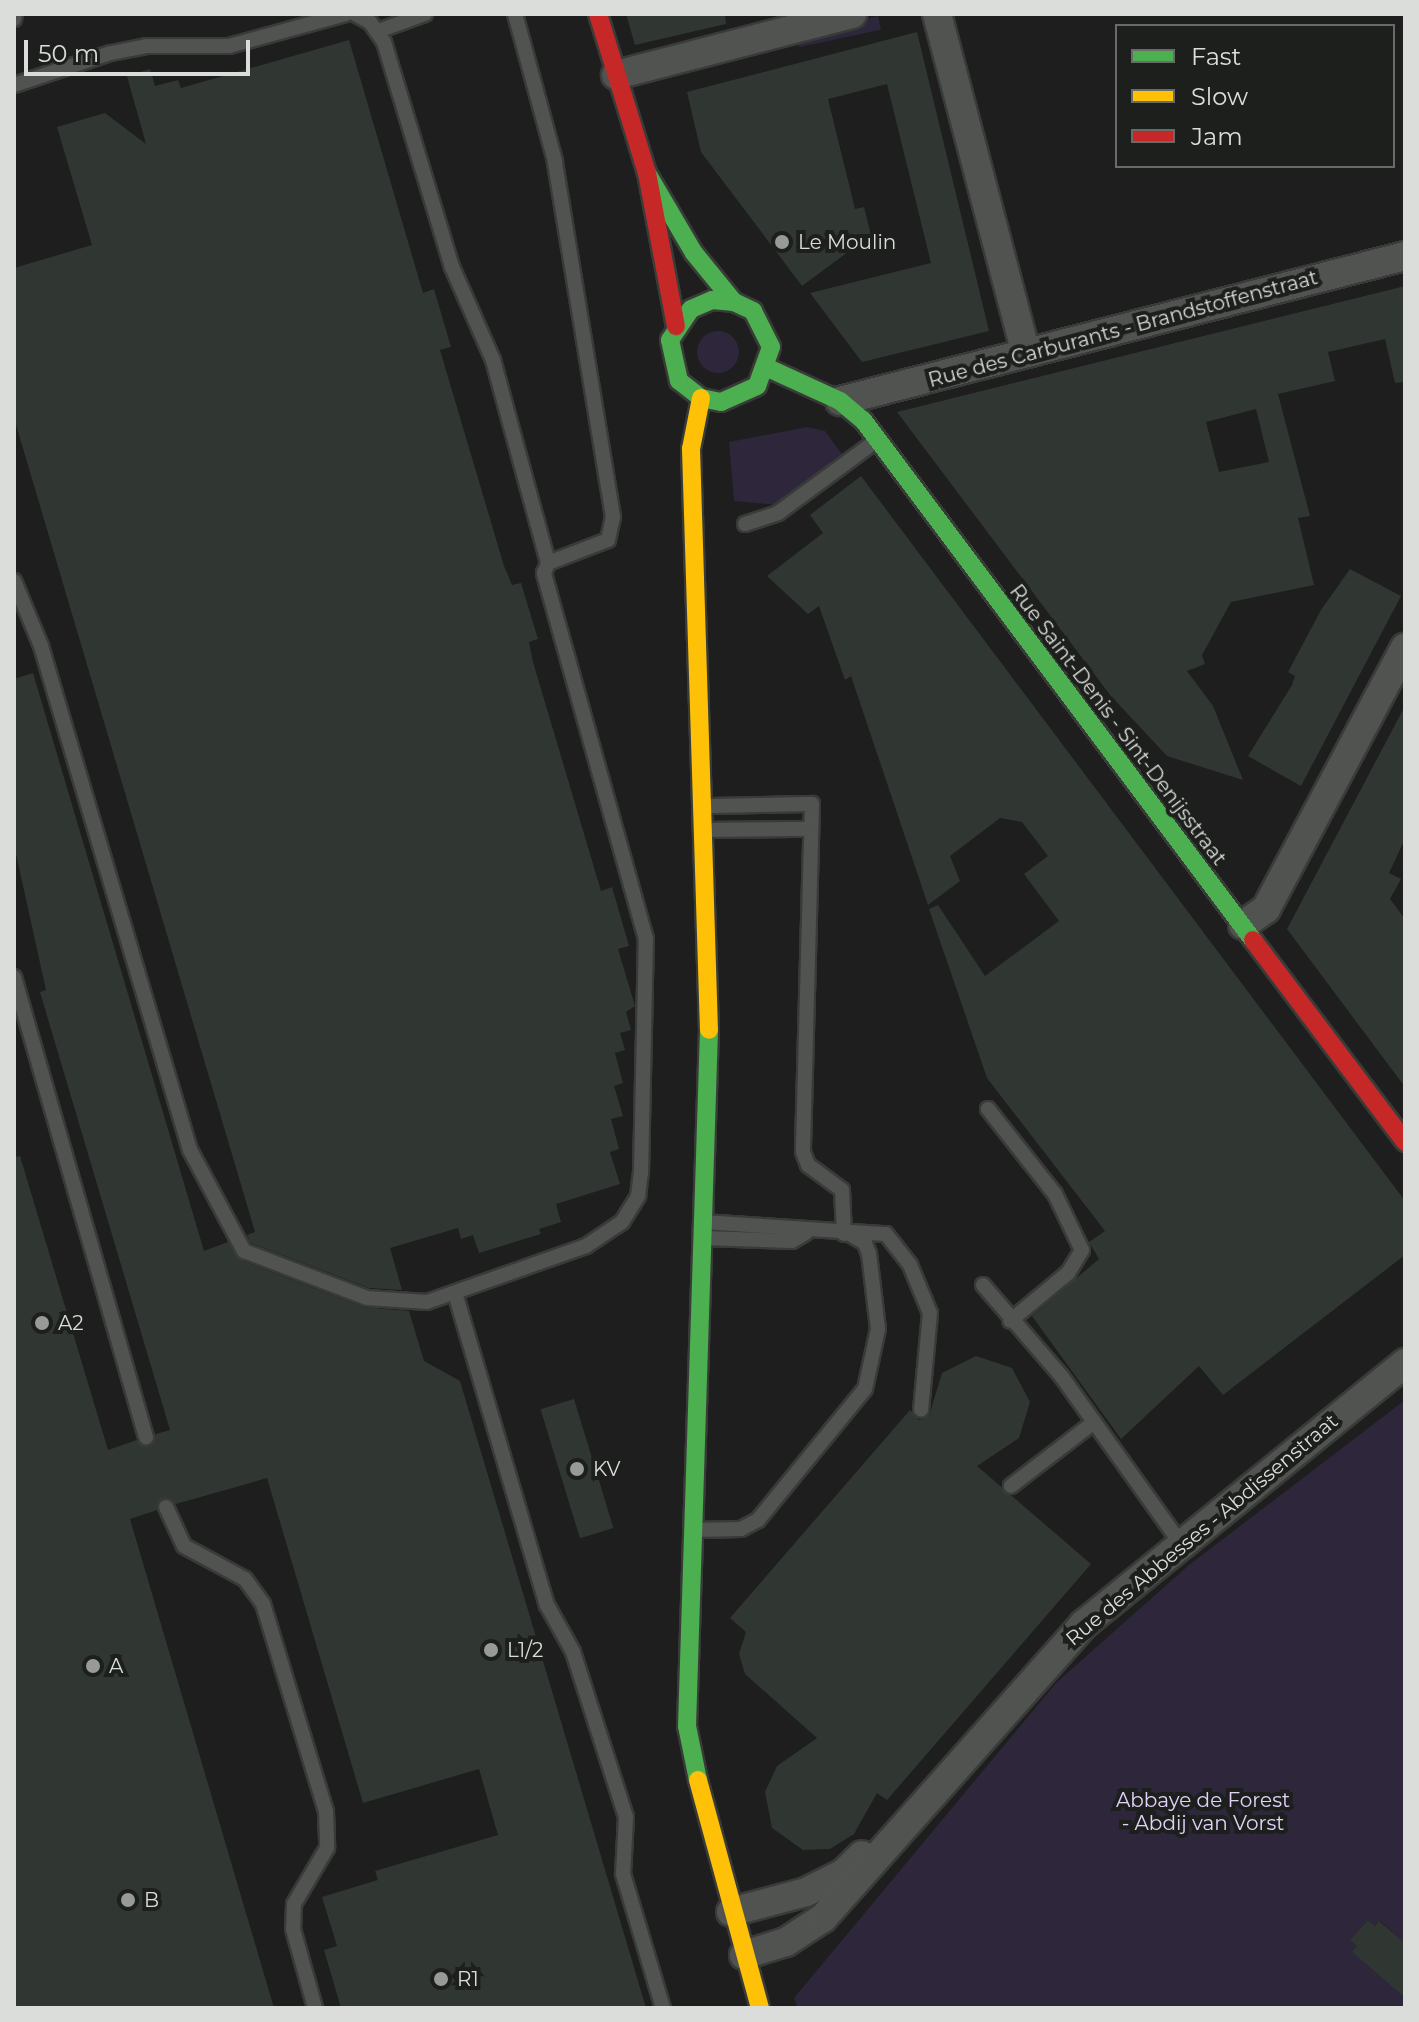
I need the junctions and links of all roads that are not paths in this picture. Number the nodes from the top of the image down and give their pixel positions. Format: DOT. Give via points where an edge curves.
graph roads {
  1 [pos="346,14"];
  2 [pos="355,14"];
  3 [pos="425,14"];
  4 [pos="515,14"];
  5 [pos="598,14"];
  6 [pos="852,14"];
  7 [pos="933,15"];
  8 [pos="378,31"];
  9 [pos="616,75"];
  10 [pos="14,85"];
  11 [pos="647,173"];
  12 [pos="1405,256"];
  13 [pos="734,302"];
  14 [pos="676,326"];
  15 [pos="1026,353"];
  16 [pos="768,368"];
  17 [pos="701,398"];
  18 [pos="840,401"];
  19 [pos="877,440"];
  20 [pos="745,524"];
  21 [pos="548,563"];
  22 [pos="14,581"];
  23 [pos="1405,648"];
  24 [pos="708,806"];
  25 [pos="811,829"];
  26 [pos="708,830"];
  27 [pos="1243,925"];
  28 [pos="14,977"];
  29 [pos="988,1109"];
  30 [pos="1405,1142"];
  31 [pos="702,1230"];
  32 [pos="848,1234"];
  33 [pos="983,1285"];
  34 [pos="455,1293"];
  35 [pos="1010,1321"];
  36 [pos="1405,1363"];
  37 [pos="921,1410"];
  38 [pos="1094,1422"];
  39 [pos="146,1437"];
  40 [pos="1011,1486"];
  41 [pos="166,1507"];
  42 [pos="692,1530"];
  43 [pos="1181,1544"];
  44 [pos="912,1814"];
  45 [pos="731,1912"];
  46 [pos="744,1955"];
  47 [pos="315,2008"];
  48 [pos="663,2008"];
  49 [pos="760,2008"];
  1 -- 10 [label="lane" via="229,46 146,46"];
  2 -- 8 [label="lane"];
  3 -- 8 [label="lane"];
  4 -- 21 [label="lane" via="555,161 613,517 608,540"];
  5 -- 9 [label="main road"];
  6 -- 9 [label="street"];
  7 -- 15 [label="street"];
  8 -- 21 [label="lane" via="452,267 493,360"];
  9 -- 11 [label="main road"];
  11 -- 13 [label="main road" via="694,253"];
  11 -- 14 [label="main road"];
  12 -- 15 [label="street, Rue des Carburants - Brandstoffenstraat"];
  13 -- 14 [label="main road" via="712,300 691,309"];
  13 -- 16 [label="main road" via="766,327"];
  14 -- 17 [label="main road" via="672,368"];
  15 -- 18 [label="street, Rue des Carburants - Brandstoffenstraat"];
  16 -- 17 [label="main road" via="741,397"];
  16 -- 18 [label="main road, Rue Saint-Denis - Sint-Denijsstraat"];
  17 -- 24 [label="main road" via="691,449"];
  18 -- 19 [label="main road, Rue Saint-Denis - Sint-Denijsstraat"];
  19 -- 20 [label="lane" via="778,513"];
  19 -- 27 [label="main road, Rue Saint-Denis - Sint-Denijsstraat"];
  21 -- 34 [label="lane" via="546,590 646,939 638,1196 622,1222 586,1246"];
  22 -- 34 [label="lane" via="63,719 190,1150 235,1240 259,1260 367,1298 427,1302"];
  23 -- 27 [label="street" via="1266,909"];
  24 -- 25 [label="lane" via="812,804"];
  24 -- 26 [label="main road"];
  25 -- 26 [label="lane"];
  25 -- 32 [label="lane" via="803,1152 808,1165 842,1190"];
  26 -- 31 [label="main road"];
  27 -- 30 [label="main road, Rue Saint-Denis - Sint-Denijsstraat"];
  28 -- 39 [label="lane"];
  29 -- 35 [label="lane" via="1055,1194 1082,1250 1068,1273"];
  31 -- 32 [label="lane"];
  31 -- 42 [label="main road"];
  32 -- 37 [label="lane" via="866,1229 886,1234 922,1289 931,1344"];
  32 -- 42 [label="lane" via="865,1243 869,1254 878,1329 865,1389 758,1520 741,1529"];
  33 -- 35 [label="lane"];
  34 -- 48 [label="lane" via="547,1605 573,1652 623,1805 623,1874"];
  35 -- 38 [label="lane"];
  36 -- 43 [label="street, Rue des Abbesses - Abdissenstraat"];
  38 -- 40 [label="lane"];
  38 -- 43 [label="lane"];
  41 -- 47 [label="lane" via="184,1546 245,1579 263,1604 326,1811 327,1848 294,1904 293,1929"];
  42 -- 45 [label="main road" via="687,1726 697,1790"];
  43 -- 44 [label="street, Rue des Abbesses - Abdissenstraat" via="1040,1668"];
  44 -- 45 [label="street, Rue des Abbesses - Abdissenstraat" via="844,1873 806,1892"];
  44 -- 46 [label="street, Rue des Abbesses - Abdissenstraat" via="823,1918 786,1942"];
  45 -- 46 [label="main road"];
  46 -- 49 [label="main road"];
}
